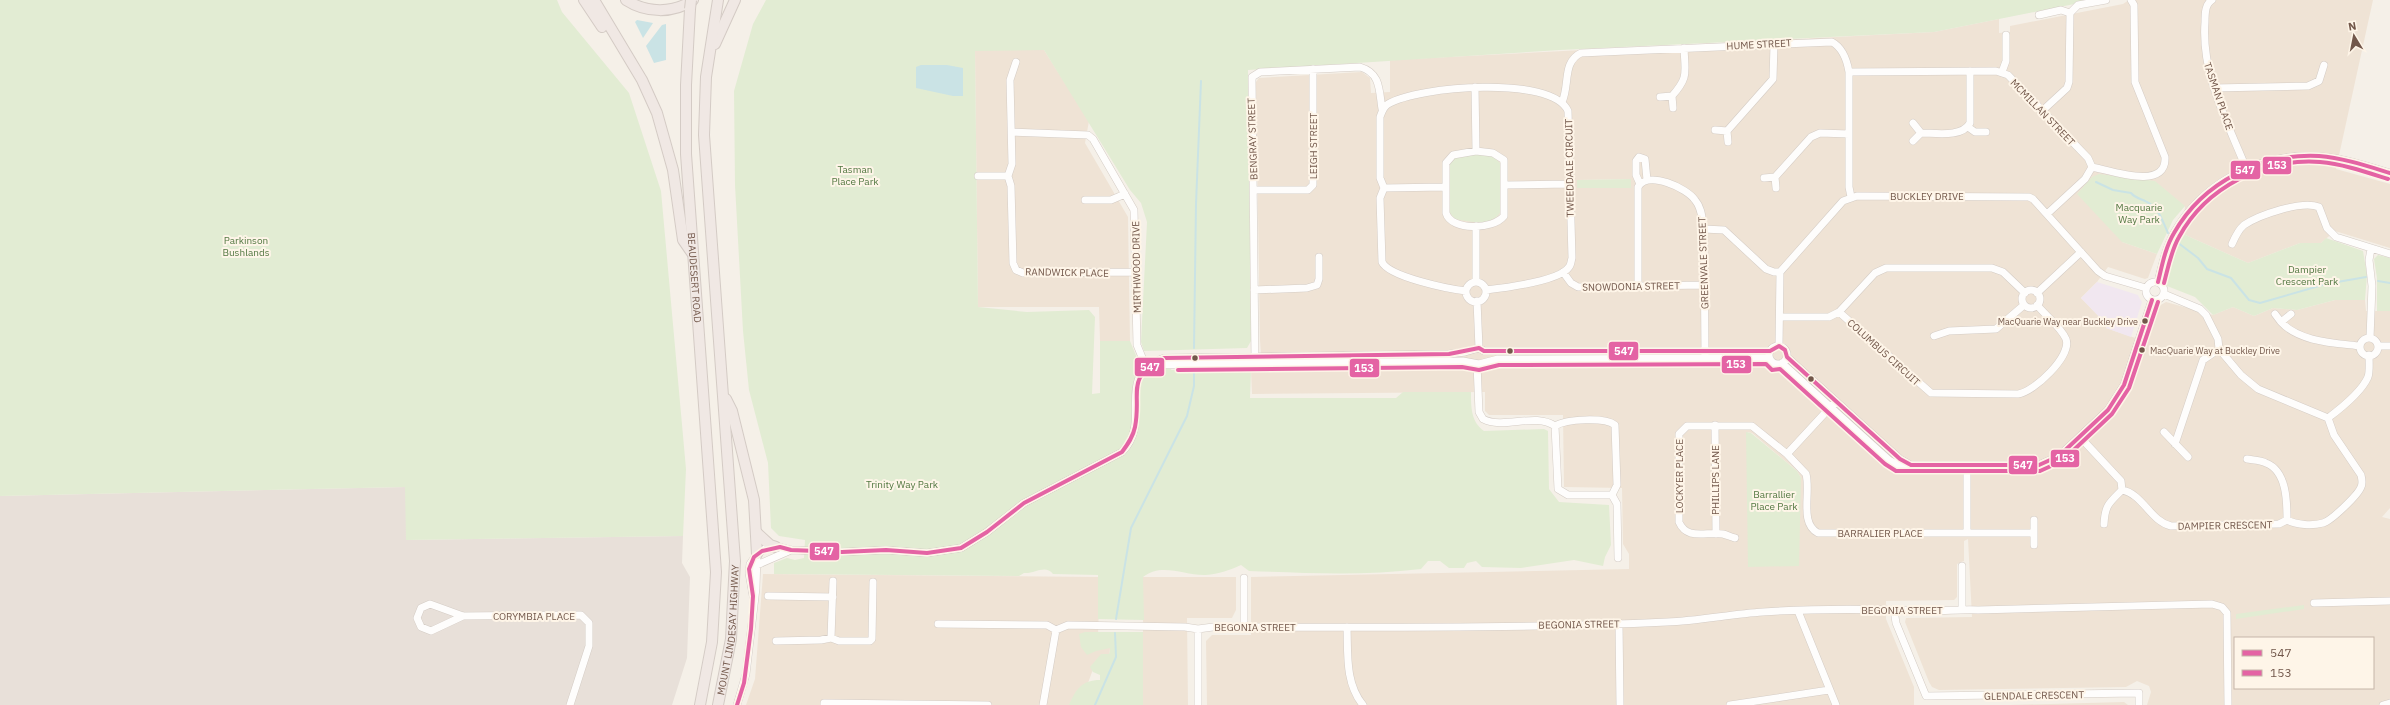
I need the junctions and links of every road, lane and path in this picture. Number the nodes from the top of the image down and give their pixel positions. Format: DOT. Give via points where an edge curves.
graph roads {
  1 [pos="584,0"];
  2 [pos="594,0"];
  3 [pos="626,0"];
  4 [pos="718,0"];
  5 [pos="735,0"];
  6 [pos="2106,0"];
  7 [pos="2131,0"];
  8 [pos="2212,0"];
  9 [pos="691,3"];
  10 [pos="2070,13"];
  11 [pos="2039,15"];
  12 [pos="2006,35"];
  13 [pos="1774,44"];
  14 [pos="622,46"];
  15 [pos="1684,48"];
  16 [pos="1016,62"];
  17 [pos="2324,66"];
  18 [pos="1313,69"];
  19 [pos="1970,71"];
  20 [pos="1849,72"];
  21 [pos="2002,72"];
  22 [pos="706,77"];
  23 [pos="1475,87"];
  24 [pos="2214,88"];
  25 [pos="1660,96"];
  26 [pos="1672,96"];
  27 [pos="1562,102"];
  28 [pos="1673,108"];
  29 [pos="1382,109"];
  30 [pos="2041,112"];
  31 [pos="1913,123"];
  32 [pos="1968,127"];
  33 [pos="1716,130"];
  34 [pos="1727,131"];
  35 [pos="1012,132"];
  36 [pos="1986,132"];
  37 [pos="1921,133"];
  38 [pos="1849,134"];
  39 [pos="1913,141"];
  40 [pos="1728,142"];
  41 [pos="1476,151"];
  42 [pos="2092,167"];
  43 [pos="2246,168"];
  44 [pos="2390,174"];
  45 [pos="978,176"];
  46 [pos="1008,176"];
  47 [pos="1775,177"];
  48 [pos="1764,178"];
  49 [pos="1647,180"];
  50 [pos="1570,184"];
  51 [pos="1640,184"];
  52 [pos="1505,185"];
  53 [pos="1445,187"];
  54 [pos="1384,188"];
  55 [pos="1776,188"];
  56 [pos="1254,190"];
  57 [pos="1124,194"];
  58 [pos="1851,197"];
  59 [pos="1085,200"];
  60 [pos="2047,214"];
  61 [pos="1476,226"];
  62 [pos="1704,229"];
  63 [pos="2232,244"];
  64 [pos="2370,248"];
  65 [pos="2081,252"];
  66 [pos="693,254"];
  67 [pos="2390,254"];
  68 [pos="1319,256"];
  69 [pos="1136,272"];
  70 [pos="1563,272"];
  71 [pos="1780,272"];
  72 [pos="1476,282"];
  73 [pos="2158,282"];
  74 [pos="1704,285"];
  75 [pos="1638,287"];
  76 [pos="2146,288"];
  77 [pos="1254,290"];
  78 [pos="1486,290"];
  79 [pos="1466,291"];
  80 [pos="2025,293"];
  81 [pos="2037,293"];
  82 [pos="2164,294"];
  83 [pos="2152,300"];
  84 [pos="1477,301"];
  85 [pos="2024,305"];
  86 [pos="2037,305"];
  87 [pos="1839,312"];
  88 [pos="2275,314"];
  89 [pos="2291,314"];
  90 [pos="1780,316"];
  91 [pos="2281,322"];
  92 [pos="1934,336"];
  93 [pos="2370,338"];
  94 [pos="1779,346"];
  95 [pos="2360,346"];
  96 [pos="2378,346"];
  97 [pos="2390,346"];
  98 [pos="2219,349"];
  99 [pos="1478,350"];
  100 [pos="1705,354"];
  101 [pos="1769,354"];
  102 [pos="2369,355"];
  103 [pos="1255,360"];
  104 [pos="1784,360"];
  105 [pos="1477,363"];
  106 [pos="1146,367"];
  107 [pos="724,396"];
  108 [pos="1833,404"];
  109 [pos="2328,418"];
  110 [pos="1715,425"];
  111 [pos="1555,426"];
  112 [pos="2164,432"];
  113 [pos="2080,437"];
  114 [pos="2175,444"];
  115 [pos="1786,454"];
  116 [pos="2188,457"];
  117 [pos="2247,459"];
  118 [pos="1967,465"];
  119 [pos="2122,490"];
  120 [pos="1612,495"];
  121 [pos="2034,520"];
  122 [pos="2287,520"];
  123 [pos="2104,524"];
  124 [pos="757,533"];
  125 [pos="1966,533"];
  126 [pos="2034,533"];
  127 [pos="1716,534"];
  128 [pos="1735,538"];
  129 [pos="2034,545"];
  130 [pos="776,547"];
  131 [pos="791,550"];
  132 [pos="715,554"];
  133 [pos="735,554"];
  134 [pos="757,554"];
  135 [pos="1618,558"];
  136 [pos="757,565"];
  137 [pos="1962,566"];
  138 [pos="1244,578"];
  139 [pos="833,581"];
  140 [pos="873,582"];
  141 [pos="753,596"];
  142 [pos="768,596"];
  143 [pos="833,597"];
  144 [pos="2390,602"];
  145 [pos="2314,603"];
  146 [pos="1962,609"];
  147 [pos="1894,610"];
  148 [pos="1798,611"];
  149 [pos="462,616"];
  150 [pos="1619,623"];
  151 [pos="938,624"];
  152 [pos="1244,627"];
  153 [pos="1347,627"];
  154 [pos="1198,629"];
  155 [pos="1056,630"];
  156 [pos="831,638"];
  157 [pos="776,641"];
  158 [pos="1829,690"];
  159 [pos="720,702"];
  160 [pos="2390,703"];
  161 [pos="570,705"];
  162 [pos="700,705"];
  163 [pos="737,705"];
  164 [pos="824,705"];
  165 [pos="988,705"];
  166 [pos="1043,705"];
  167 [pos="1198,705"];
  168 [pos="1363,705"];
  169 [pos="1620,705"];
  170 [pos="1730,705"];
  171 [pos="1836,705"];
  172 [pos="2139,705"];
  173 [pos="2228,705"];
  174 [pos="2383,705"];
  1 -- 14 [label="highway" via="608,34"];
  2 -- 14 [label="highway"];
  3 -- 9 [label="highway" via="646,9 660,10"];
  4 -- 22 [label="highway, BEAUDESERT ROAD"];
  5 -- 22 [label="highway" via="718,35"];
  6 -- 10 [label="street" via="2078,5"];
  7 -- 42 [label="street" via="2134,6 2135,82 2166,157 2166,164 2159,173 2147,177"];
  8 -- 24 [label="street, TASMAN PLACE" via="2206,10 2204,34 2206,59"];
  9 -- 66 [label="highway, BEAUDESERT ROAD" via="686,117"];
  10 -- 11 [label="street" via="2061,10"];
  10 -- 30 [label="street" via="2069,82 2067,88"];
  12 -- 21 [label="street" via="2006,61"];
  13 -- 15 [label="street, HUME STREET"];
  13 -- 20 [label="street, HUME STREET" via="1832,42 1845,56"];
  13 -- 34 [label="street" via="1773,79"];
  14 -- 66 [label="highway" via="657,113 672,170 683,240"];
  15 -- 26 [label="street" via="1685,78"];
  15 -- 27 [label="street, HUME STREET" via="1575,56 1568,67 1567,88"];
  16 -- 35 [label="street, RANDWICK PLACE" via="1010,80"];
  17 -- 24 [label="street" via="2319,81 2308,86"];
  18 -- 29 [label="street, BENGRAY STREET" via="1360,67 1369,70 1378,81"];
  18 -- 56 [label="street, BENGRAY STREET" via="1260,72 1250,81"];
  18 -- 56 [label="street, LEIGH STREET" via="1312,185 1308,190"];
  19 -- 20 [label="street, MCMILLAN STREET"];
  19 -- 21 [label="street, MCMILLAN STREET"];
  19 -- 32 [label="street"];
  20 -- 38 [label="street, HUME STREET"];
  21 -- 30 [label="street, MCMILLAN STREET" via="2008,75"];
  22 -- 107 [label="highway, BEAUDESERT ROAD" via="705,157"];
  23 -- 27 [label="street" via="1523,91"];
  23 -- 29 [label="street" via="1431,91 1388,104"];
  23 -- 41 [label="street"];
  24 -- 43 [label="street, TASMAN PLACE"];
  25 -- 26 [label="street"];
  26 -- 28 [label="street"];
  27 -- 50 [label="street, TWEEDDALE CIRCUIT" via="1568,111"];
  29 -- 54 [label="street" via="1380,178"];
  30 -- 42 [label="street, MCMILLAN STREET" via="2088,158"];
  31 -- 37 [label="street"];
  32 -- 36 [label="street" via="1975,132"];
  32 -- 37 [label="street" via="1956,133"];
  33 -- 34 [label="street"];
  34 -- 40 [label="street"];
  35 -- 46 [label="street, RANDWICK PLACE" via="1012,164"];
  35 -- 57 [label="street, MIRTHWOOD DRIVE" via="1088,135"];
  37 -- 39 [label="street"];
  38 -- 47 [label="street" via="1820,133 1812,137"];
  38 -- 58 [label="street, HUME STREET"];
  41 -- 52 [label="street" via="1493,153 1504,160"];
  41 -- 53 [label="street" via="1459,153 1447,159"];
  42 -- 60 [label="street" via="2085,179"];
  43 -- 44 [label="street" via="2272,160 2311,156 2348,161"];
  43 -- 73 [label="street" via="2215,187 2180,223 2167,248"];
  45 -- 46 [label="street"];
  46 -- 69 [label="street, RANDWICK PLACE" via="1011,186 1013,263 1016,270 1023,273"];
  47 -- 48 [label="street"];
  47 -- 55 [label="street"];
  49 -- 51 [label="street"];
  49 -- 51 [label="street" via="1645,159 1639,157 1636,161 1636,175"];
  49 -- 62 [label="street, GREENVALE STREET" via="1664,181 1687,192 1695,199 1702,212"];
  50 -- 52 [label="street"];
  50 -- 70 [label="street, TWEEDDALE CIRCUIT" via="1572,258 1570,267"];
  51 -- 75 [label="street" via="1637,192"];
  52 -- 61 [label="street" via="1504,216 1495,223"];
  53 -- 54 [label="street"];
  53 -- 61 [label="street" via="1448,219"];
  54 -- 79 [label="street" via="1380,198 1381,256 1384,267 1417,280"];
  56 -- 77 [label="street, BENGRAY STREET"];
  57 -- 59 [label="street" via="1111,200"];
  57 -- 69 [label="street, MIRTHWOOD DRIVE" via="1135,216"];
  58 -- 60 [label="street, BUCKLEY DRIVE" via="2024,196 2033,199"];
  58 -- 71 [label="street" via="1843,201"];
  60 -- 65 [label="street, BUCKLEY DRIVE"];
  61 -- 72 [label="street"];
  62 -- 71 [label="street" via="1724,230 1766,269"];
  62 -- 74 [label="street, GREENVALE STREET"];
  63 -- 64 [label="street" via="2244,226 2270,213 2309,204 2319,206 2330,233"];
  64 -- 67 [label="street"];
  64 -- 93 [label="street"];
  65 -- 76 [label="street, BUCKLEY DRIVE" via="2098,272 2105,276"];
  65 -- 81 [label="street"];
  66 -- 132 [label="highway, BEAUDESERT ROAD"];
  68 -- 77 [label="street" via="1317,285 1307,288"];
  69 -- 106 [label="street, MIRTHWOOD DRIVE" via="1137,345"];
  70 -- 75 [label="street, SNOWDONIA STREET" via="1571,283 1578,287"];
  70 -- 78 [label="street" via="1524,285"];
  71 -- 90 [label="street"];
  72 -- 78 [label="street" via="1481,283"];
  72 -- 79 [label="street" via="1470,284"];
  73 -- 76 [label="street" via="2150,283"];
  73 -- 82 [label="street" via="2162,285"];
  74 -- 75 [label="street, SNOWDONIA STREET"];
  74 -- 100 [label="street, GREENVALE STREET"];
  76 -- 83 [label="street" via="2147,296"];
  77 -- 103 [label="street, BENGRAY STREET"];
  78 -- 84 [label="street" via="1483,299"];
  79 -- 84 [label="street" via="1469,299"];
  80 -- 81 [label="street" via="2030,290"];
  80 -- 85 [label="street" via="2022,300"];
  80 -- 87 [label="street, COLUMBUS CIRCUIT" via="2003,272 1992,268 1886,268 1875,273"];
  81 -- 86 [label="street" via="2040,298"];
  82 -- 83 [label="street"];
  82 -- 98 [label="street" via="2200,309 2206,315 2218,340"];
  83 -- 113 [label="street" via="2124,385 2108,410"];
  84 -- 99 [label="street"];
  85 -- 86 [label="street" via="2032,308"];
  85 -- 92 [label="street" via="1996,329 1949,331"];
  86 -- 87 [label="street, COLUMBUS CIRCUIT" via="2065,337 2066,345 2059,362 2029,391 2018,394 1931,393"];
  87 -- 90 [label="street" via="1828,317"];
  88 -- 91 [label="street"];
  89 -- 91 [label="street"];
  90 -- 94 [label="street"];
  91 -- 95 [label="street" via="2287,329 2319,341"];
  93 -- 95 [label="street" via="2364,339"];
  93 -- 96 [label="street"];
  94 -- 101 [label="street"];
  94 -- 104 [label="street" via="1785,350"];
  95 -- 102 [label="street" via="2362,351"];
  96 -- 97 [label="street"];
  96 -- 102 [label="street" via="2376,352"];
  98 -- 109 [label="street" via="2241,375 2258,388"];
  98 -- 114 [label="street" via="2203,360"];
  99 -- 100 [label="street"];
  99 -- 103 [label="street" via="1449,354"];
  99 -- 105 [label="street" via="1470,357"];
  99 -- 105 [label="street" via="1486,358"];
  100 -- 101 [label="street"];
  100 -- 105 [label="street" via="1498,359"];
  101 -- 104 [label="street" via="1774,364"];
  102 -- 109 [label="street" via="2369,372 2365,382 2344,406"];
  103 -- 105 [label="street"];
  103 -- 106 [label="street" via="1157,364"];
  104 -- 108 [label="street"];
  105 -- 111 [label="street" via="1479,412 1483,419 1494,422 1544,421"];
  106 -- 131 [label="street" via="1140,374 1136,386 1135,428 1129,445 1113,458 1068,478 1024,503 967,545 944,552 927,553 886,550"];
  107 -- 124 [label="highway" via="732,411 752,492"];
  107 -- 133 [label="highway, BEAUDESERT ROAD"];
  108 -- 115 [label="street"];
  108 -- 118 [label="street" via="1900,459 1911,465"];
  109 -- 122 [label="street, DAMPIER CRESCENT" via="2334,435 2360,475 2360,489 2326,522 2296,524"];
  110 -- 115 [label="street, LOCKYER PLACE" via="1752,426"];
  110 -- 127 [label="street, PHILLIPS LANE"];
  110 -- 127 [label="street, LOCKYER PLACE" via="1687,426 1679,434 1678,522 1681,528 1690,534"];
  111 -- 120 [label="street" via="1558,489 1568,495"];
  111 -- 120 [label="street" via="1561,422 1572,421 1610,421 1615,425 1617,485"];
  112 -- 114 [label="street"];
  113 -- 118 [label="street" via="2059,456 2039,465"];
  113 -- 119 [label="street" via="2122,481"];
  114 -- 116 [label="street"];
  115 -- 125 [label="street, BARRALIER PLACE" via="1806,474 1808,522 1811,529 1818,533"];
  117 -- 122 [label="street" via="2265,462 2274,468 2287,494"];
  118 -- 125 [label="street"];
  119 -- 122 [label="street, DAMPIER CRESCENT" via="2131,491 2160,522 2171,526 2279,524"];
  119 -- 123 [label="street" via="2107,505"];
  120 -- 135 [label="street" via="1617,504"];
  121 -- 126 [label="street"];
  124 -- 130 [label="highway"];
  124 -- 134 [label="highway"];
  125 -- 126 [label="street, BARRALIER PLACE"];
  126 -- 129 [label="street"];
  127 -- 128 [label="street, LOCKYER PLACE"];
  130 -- 131 [label="street"];
  130 -- 134 [label="street"];
  131 -- 136 [label="street"];
  132 -- 162 [label="highway, MOUNT LINDESAY HIGHWAY" via="714,621 709,665"];
  133 -- 159 [label="highway, MOUNT LINDESAY HIGHWAY" via="733,618"];
  134 -- 136 [label="street, MOUNT LINDESAY HIGHWAY"];
  134 -- 141 [label="street, MOUNT LINDESAY HIGHWAY" via="750,564 749,573"];
  136 -- 141 [label="street, MOUNT LINDESAY HIGHWAY"];
  137 -- 146 [label="street"];
  138 -- 152 [label="street"];
  139 -- 143 [label="street"];
  140 -- 156 [label="street" via="872,639 839,641"];
  141 -- 163 [label="street, MOUNT LINDESAY HIGHWAY" via="746,674"];
  142 -- 143 [label="street"];
  143 -- 156 [label="street"];
  144 -- 145 [label="street"];
  146 -- 147 [label="street, BEGONIA STREET"];
  146 -- 173 [label="street, BEGONIA STREET" via="2212,604 2222,607 2227,613"];
  147 -- 148 [label="street, BEGONIA STREET"];
  147 -- 172 [label="street, GLENDALE CRESCENT" via="1896,623 1926,696 2138,693"];
  148 -- 150 [label="street, BEGONIA STREET" via="1670,622"];
  148 -- 158 [label="street"];
  149 -- 149 [label="street, CORYMBIA PLACE" via="431,631 422,627 417,618 421,608 430,604"];
  149 -- 161 [label="street, CORYMBIA PLACE" via="582,616 590,623 589,646"];
  150 -- 153 [label="street, BEGONIA STREET"];
  150 -- 169 [label="street"];
  151 -- 155 [label="street, BEGONIA STREET" via="1047,625"];
  152 -- 153 [label="street, BEGONIA STREET"];
  152 -- 154 [label="street, BEGONIA STREET"];
  153 -- 168 [label="street" via="1349,676"];
  154 -- 155 [label="street, BEGONIA STREET" via="1068,625"];
  154 -- 167 [label="street"];
  155 -- 166 [label="street"];
  156 -- 157 [label="street"];
  158 -- 170 [label="street"];
  158 -- 171 [label="street"];
  160 -- 174 [label="street"];
  164 -- 165 [label="street"];
}
